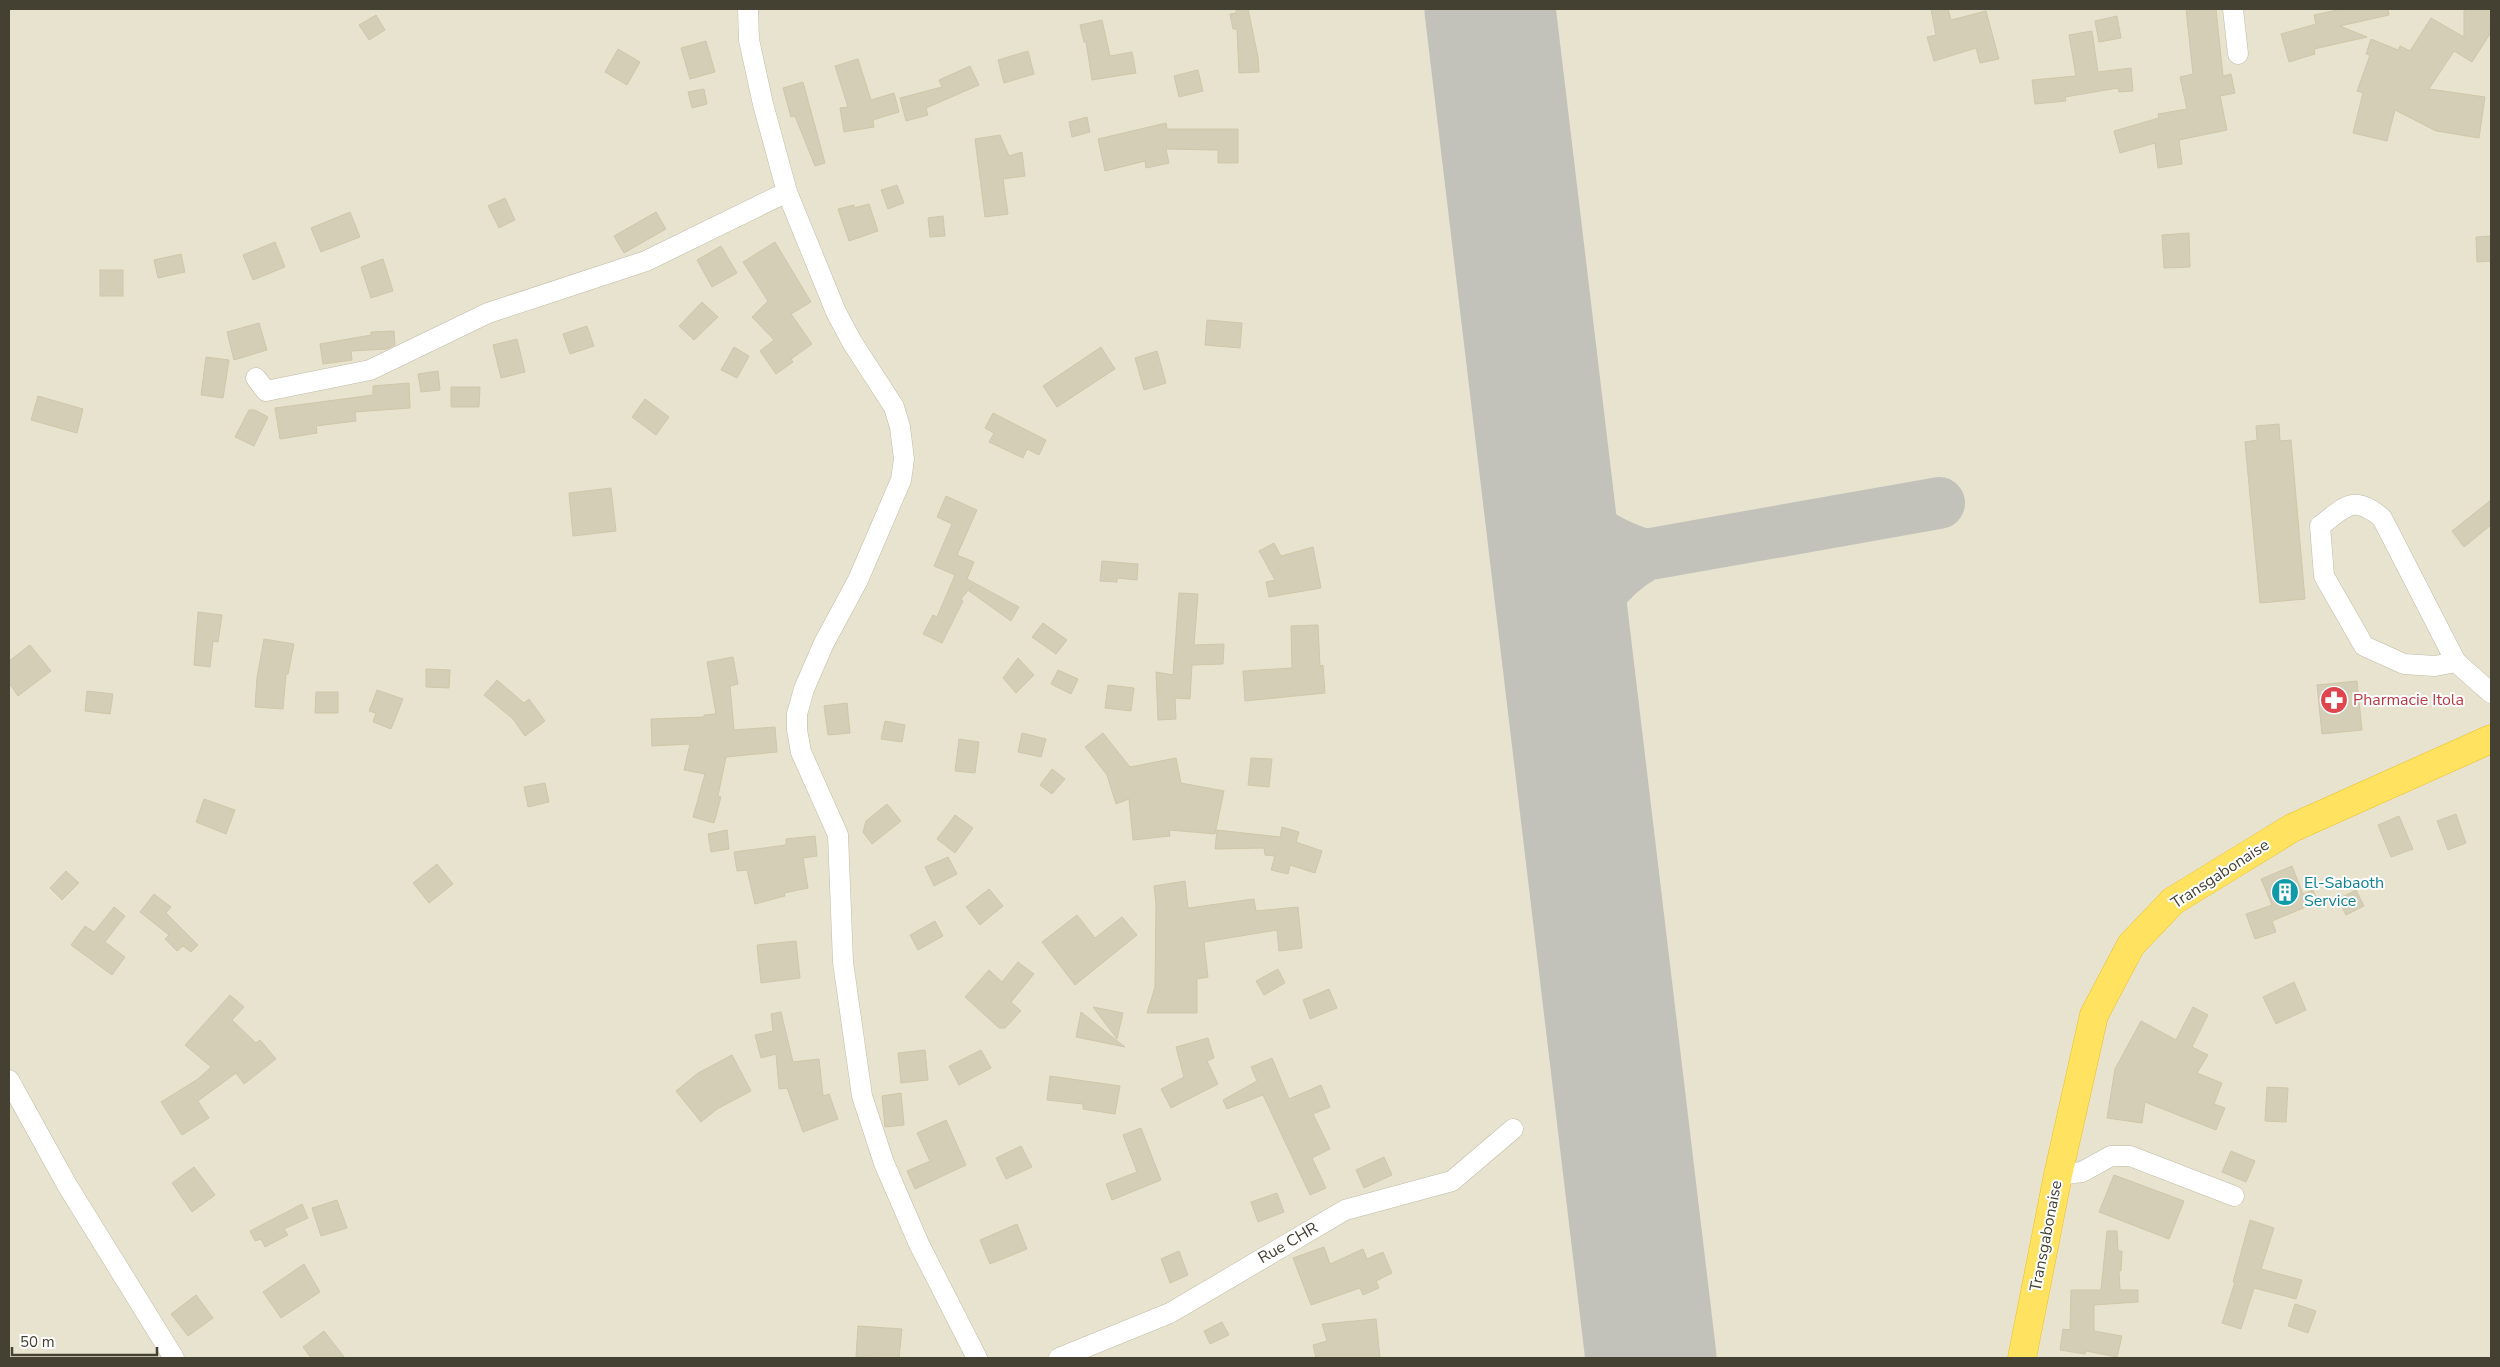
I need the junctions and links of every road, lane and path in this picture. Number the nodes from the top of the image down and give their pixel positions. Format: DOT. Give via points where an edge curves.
graph roads {
  1 [pos="748,9"];
  2 [pos="2233,9"];
  3 [pos="2238,54"];
  4 [pos="787,192"];
  5 [pos="256,378"];
  6 [pos="2456,662"];
  7 [pos="2491,693"];
  8 [pos="2491,739"];
  9 [pos="9,1080"];
  10 [pos="1513,1129"];
  11 [pos="2058,1175"];
  12 [pos="2234,1196"];
  13 [pos="174,1358"];
  14 [pos="978,1358"];
  15 [pos="1059,1358"];
  16 [pos="2022,1358"];
  1 -- 4 [label="street" via="749,40"];
  2 -- 3 [label="street"];
  4 -- 5 [label="street" via="646,261 488,313 370,370 266,391"];
  4 -- 14 [label="street" via="836,312 894,407 904,459 889,510 804,689 796,730 801,752 838,835 843,962 862,1096 884,1163 915,1235"];
  6 -- 6 [label="street" via="2382,518 2368,506 2348,505 2320,526 2324,576 2364,646 2404,664 2435,666"];
  6 -- 7 [label="street"];
  8 -- 11 [label="highway, Transgabonaise" via="2292,828 2173,902 2131,945 2094,1015"];
  9 -- 13 [label="street" via="67,1184"];
  10 -- 15 [label="street, Rue CHR" via="1452,1181 1345,1210 1170,1313"];
  11 -- 12 [label="street" via="2082,1172 2111,1156 2130,1156"];
  11 -- 16 [label="highway, Transgabonaise"];
}
